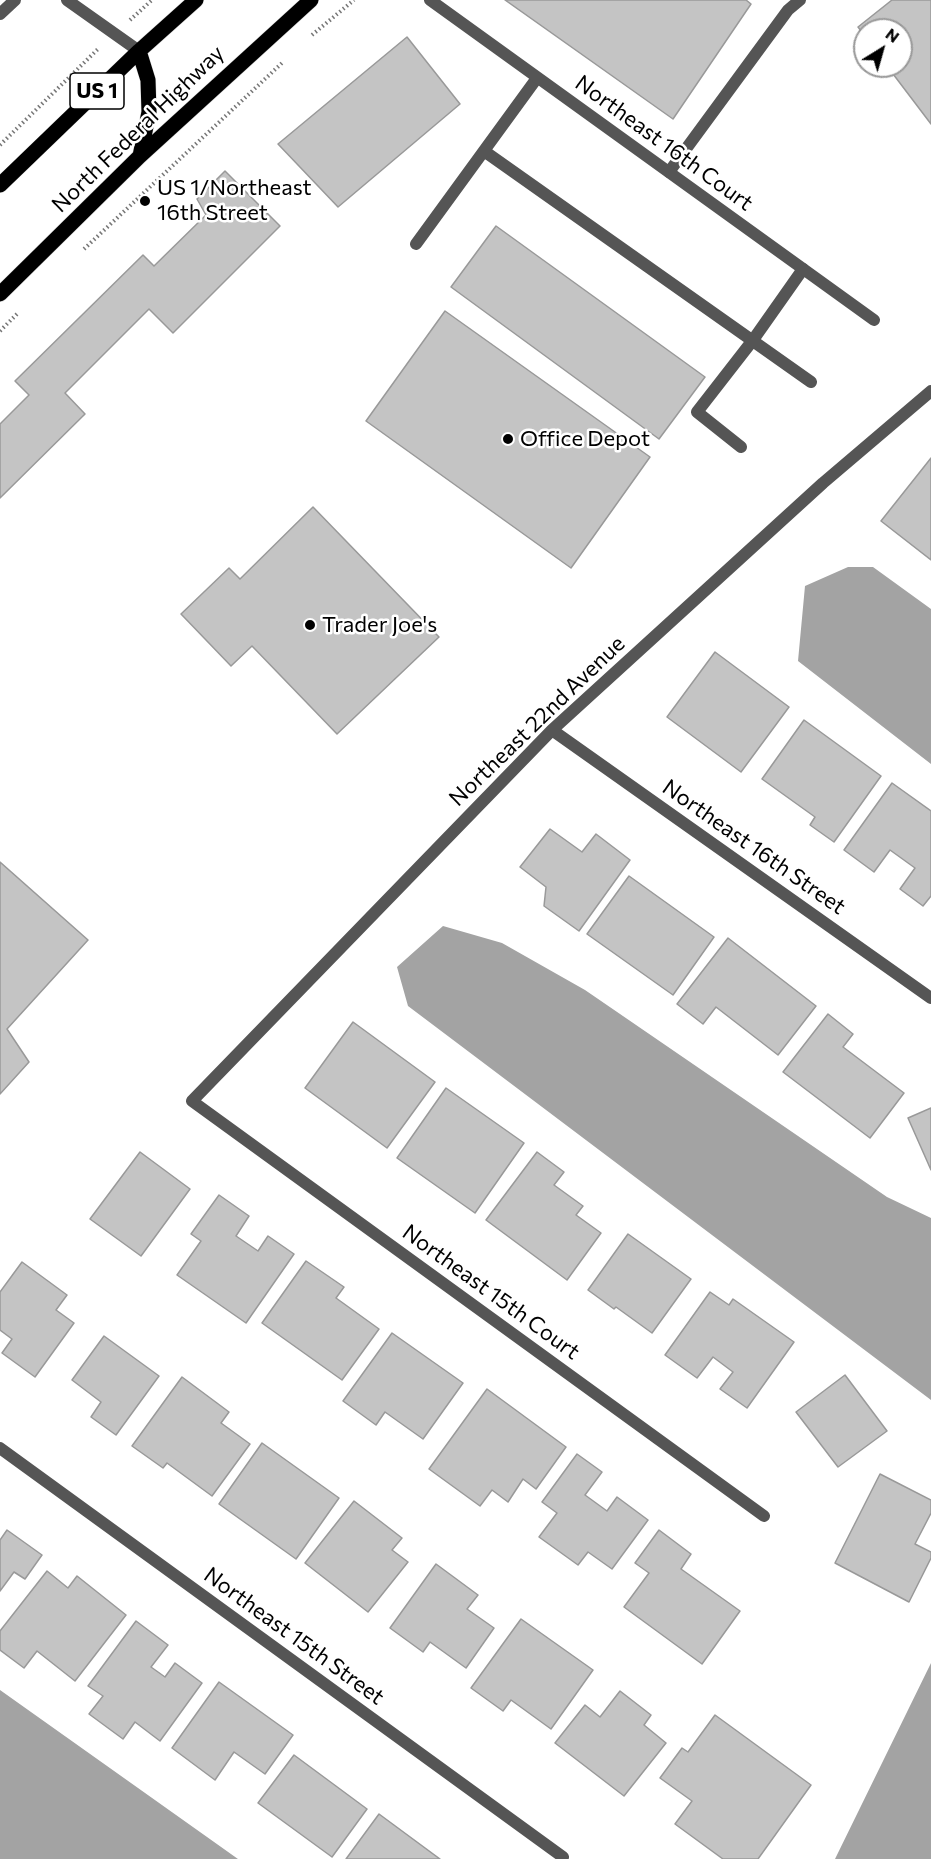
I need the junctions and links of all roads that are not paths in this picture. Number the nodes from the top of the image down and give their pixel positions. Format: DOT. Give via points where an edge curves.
graph roads {
  1 [pos="15,0"];
  2 [pos="196,0"];
  3 [pos="311,0"];
  4 [pos="430,0"];
  5 [pos="800,0"];
  6 [pos="72,1"];
  7 [pos="0,14"];
  8 [pos="138,51"];
  9 [pos="537,78"];
  10 [pos="484,151"];
  11 [pos="140,156"];
  12 [pos="669,172"];
  13 [pos="0,185"];
  14 [pos="416,244"];
  15 [pos="803,269"];
  16 [pos="0,294"];
  17 [pos="874,320"];
  18 [pos="753,340"];
  19 [pos="811,382"];
  20 [pos="931,391"];
  21 [pos="741,447"];
  22 [pos="552,730"];
  23 [pos="931,998"];
  24 [pos="192,1101"];
  25 [pos="0,1448"];
  26 [pos="764,1516"];
  27 [pos="563,1857"];
  1 -- 7 [label="street"];
  2 -- 8 [label="main road, US 1"];
  3 -- 11 [label="main road, North Federal Highway"];
  4 -- 9 [label="street, Northeast 16th Court"];
  5 -- 12 [label="street" via="788,10"];
  6 -- 8 [label="street"];
  8 -- 11 [label="main road" via="148,80 149,112"];
  8 -- 13 [label="main road, US 1"];
  9 -- 10 [label="street"];
  9 -- 12 [label="street, Northeast 16th Court"];
  10 -- 14 [label="street"];
  10 -- 18 [label="street"];
  11 -- 16 [label="main road, North Federal Highway"];
  12 -- 15 [label="street, Northeast 16th Court"];
  15 -- 17 [label="street, Northeast 16th Court"];
  15 -- 18 [label="street"];
  18 -- 19 [label="street"];
  18 -- 21 [label="street" via="697,412"];
  20 -- 22 [label="street, Northeast 22nd Avenue"];
  22 -- 23 [label="street, Northeast 16th Street"];
  22 -- 24 [label="street, Northeast 22nd Avenue"];
  24 -- 26 [label="street, Northeast 15th Court"];
  25 -- 27 [label="street, Northeast 15th Street"];
}
